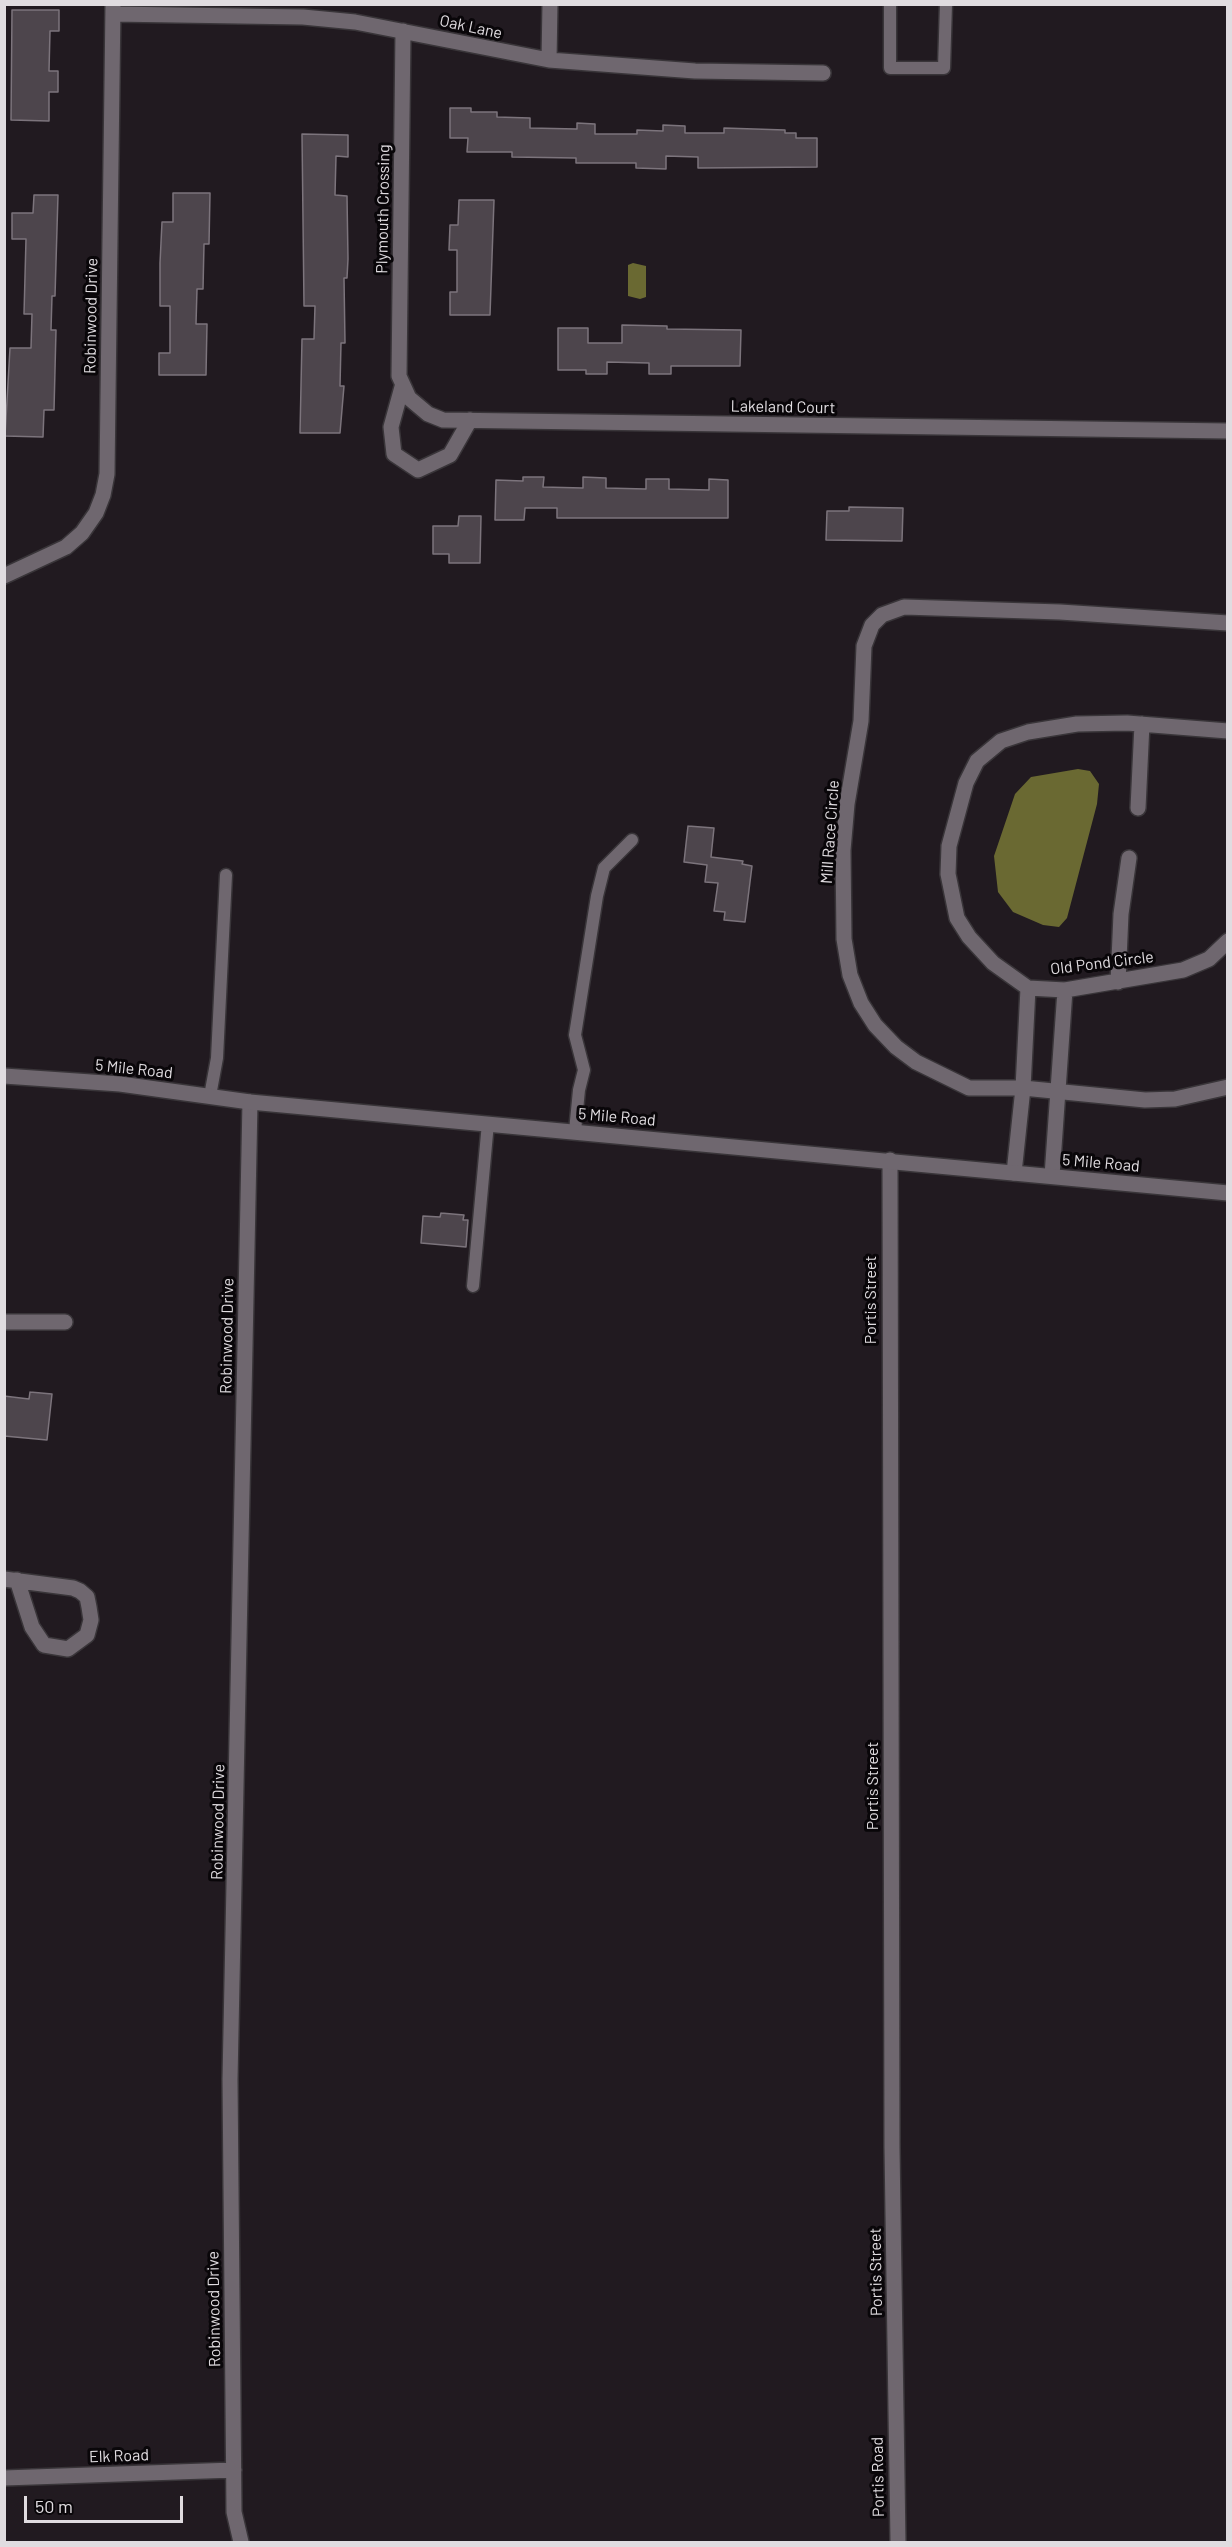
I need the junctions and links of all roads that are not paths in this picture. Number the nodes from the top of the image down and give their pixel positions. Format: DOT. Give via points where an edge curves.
graph roads {
  1 [pos="550,4"];
  2 [pos="890,4"];
  3 [pos="946,4"];
  4 [pos="113,9"];
  5 [pos="403,31"];
  6 [pos="549,60"];
  7 [pos="823,73"];
  8 [pos="402,387"];
  9 [pos="470,420"];
  10 [pos="1227,431"];
  11 [pos="4,576"];
  12 [pos="1227,623"];
  13 [pos="1142,724"];
  14 [pos="1227,731"];
  15 [pos="1138,808"];
  16 [pos="632,840"];
  17 [pos="1129,858"];
  18 [pos="226,875"];
  19 [pos="1227,941"];
  20 [pos="1118,982"];
  21 [pos="1028,988"];
  22 [pos="1065,990"];
  23 [pos="4,1076"];
  24 [pos="1227,1087"];
  25 [pos="1023,1088"];
  26 [pos="1060,1091"];
  27 [pos="210,1096"];
  28 [pos="250,1102"];
  29 [pos="488,1123"];
  30 [pos="575,1131"];
  31 [pos="890,1160"];
  32 [pos="1014,1173"];
  33 [pos="1052,1176"];
  34 [pos="1227,1193"];
  35 [pos="473,1286"];
  36 [pos="4,1322"];
  37 [pos="65,1322"];
  38 [pos="11,1579"];
  39 [pos="895,2411"];
  40 [pos="234,2470"];
  41 [pos="4,2478"];
  42 [pos="241,2542"];
  43 [pos="898,2542"];
  1 -- 6 [label="street"];
  2 -- 3 [label="lane" via="890,68 944,68"];
  4 -- 5 [label="street, Oak Lane" via="303,16"];
  4 -- 11 [label="street, Robinwood Drive" via="107,474 103,495 82,533 66,547"];
  5 -- 6 [label="street, Oak Lane"];
  5 -- 8 [label="street, Plymouth Crossing" via="399,376"];
  6 -- 7 [label="street, Oak Lane" via="695,71"];
  8 -- 9 [label="street" via="417,408 428,414 443,420"];
  8 -- 9 [label="street, Plymouth Crossing" via="391,427 394,454 418,470 450,454"];
  9 -- 10 [label="street, Lakeland Court"];
  12 -- 25 [label="street, Mill Race Circle" via="904,607 882,615 867,634 861,721 843,850 844,939 850,975 875,1025 916,1062 969,1088"];
  13 -- 14 [label="street"];
  13 -- 15 [label="street"];
  13 -- 21 [label="street" via="1077,724 1028,732 988,750 971,772 949,846 950,891 957,918 993,963"];
  16 -- 30 [label="lane" via="604,868 597,896 575,1035 584,1070"];
  17 -- 20 [label="street" via="1121,914"];
  18 -- 27 [label="lane" via="217,1058"];
  19 -- 20 [label="street, Old Pond Circle" via="1198,965"];
  20 -- 22 [label="street, Old Pond Circle"];
  21 -- 22 [label="street, Old Pond Circle"];
  21 -- 25 [label="street"];
  22 -- 26 [label="street"];
  23 -- 27 [label="street, 5 Mile Road" via="120,1084"];
  24 -- 26 [label="street, Mill Race Circle" via="1175,1099 1145,1100"];
  25 -- 26 [label="street, Mill Race Circle"];
  25 -- 32 [label="street"];
  26 -- 33 [label="street"];
  27 -- 28 [label="street, 5 Mile Road"];
  28 -- 29 [label="street, 5 Mile Road"];
  28 -- 40 [label="street, Robinwood Drive" via="230,2079"];
  29 -- 30 [label="street, 5 Mile Road"];
  29 -- 35 [label="lane"];
  30 -- 31 [label="street, 5 Mile Road"];
  31 -- 32 [label="street, 5 Mile Road"];
  31 -- 39 [label="street, Portis Street"];
  32 -- 33 [label="street, 5 Mile Road"];
  33 -- 34 [label="street, 5 Mile Road"];
  36 -- 37 [label="street"];
  38 -- 38 [label="street" via="80,1591 87,1597 89,1607 87,1635 68,1649 44,1645"];
  39 -- 43 [label="street, Portis Road"];
  40 -- 41 [label="street, Elk Road"];
  40 -- 42 [label="street, Robinwood Drive" via="234,2512"];
}
